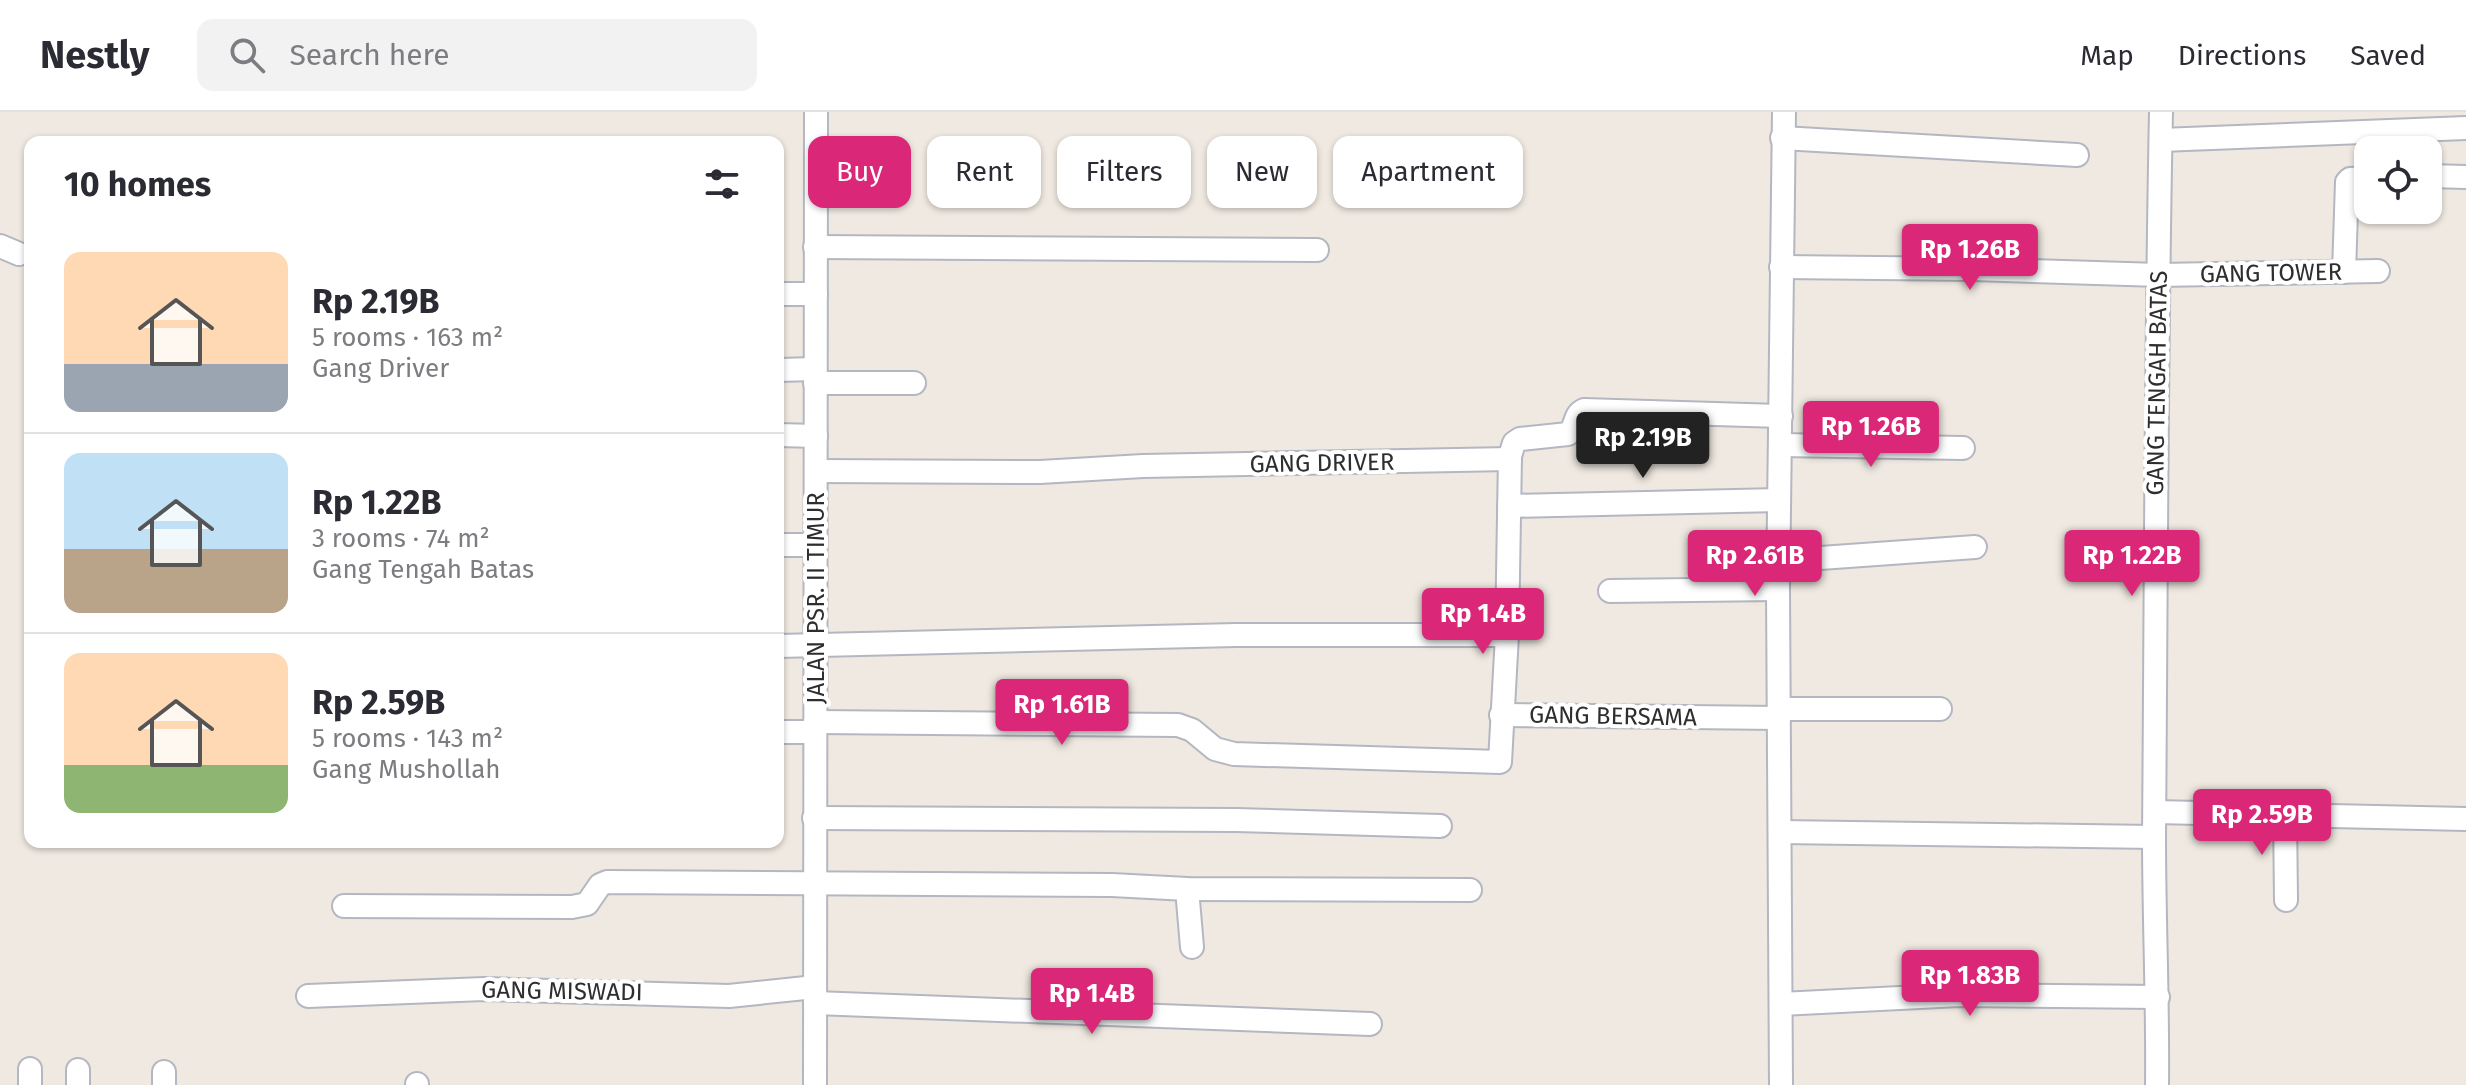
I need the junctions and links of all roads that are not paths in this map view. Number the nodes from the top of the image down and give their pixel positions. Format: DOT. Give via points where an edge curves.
graph roads {
  1 [pos="816,112"];
  2 [pos="1784,112"];
  3 [pos="2161,112"];
  4 [pos="2466,128"];
  5 [pos="1782,138"];
  6 [pos="2161,140"];
  7 [pos="2077,155"];
  8 [pos="2442,176"];
  9 [pos="2466,177"];
  10 [pos="2354,179"];
  11 [pos="815,247"];
  12 [pos="1317,250"];
  13 [pos="1781,267"];
  14 [pos="2378,271"];
  15 [pos="2344,272"];
  16 [pos="2159,275"];
  17 [pos="784,294"];
  18 [pos="816,294"];
  19 [pos="784,371"];
  20 [pos="815,376"];
  21 [pos="914,383"];
  22 [pos="1781,416"];
  23 [pos="784,435"];
  24 [pos="816,436"];
  25 [pos="1780,445"];
  26 [pos="1963,448"];
  27 [pos="1510,459"];
  28 [pos="816,471"];
  29 [pos="1779,500"];
  30 [pos="1509,506"];
  31 [pos="784,545"];
  32 [pos="815,545"];
  33 [pos="1975,547"];
  34 [pos="1778,561"];
  35 [pos="1778,589"];
  36 [pos="1610,591"];
  37 [pos="1507,635"];
  38 [pos="816,645"];
  39 [pos="784,646"];
  40 [pos="1940,709"];
  41 [pos="1779,713"];
  42 [pos="1501,715"];
  43 [pos="815,727"];
  44 [pos="784,731"];
  45 [pos="2155,812"];
  46 [pos="2285,814"];
  47 [pos="814,818"];
  48 [pos="2466,819"];
  49 [pos="1440,826"];
  50 [pos="1780,832"];
  51 [pos="2154,837"];
  52 [pos="815,883"];
  53 [pos="1187,889"];
  54 [pos="1470,890"];
  55 [pos="2286,900"];
  56 [pos="344,906"];
  57 [pos="1192,947"];
  58 [pos="815,995"];
  59 [pos="308,996"];
  60 [pos="2158,997"];
  61 [pos="1781,1004"];
  62 [pos="1370,1024"];
  63 [pos="815,1085"];
  64 [pos="1781,1085"];
  65 [pos="2157,1085"];
  1 -- 11 [label="street, JALAN PSR. II TIMUR"];
  2 -- 5 [label="street"];
  3 -- 6 [label="street, GANG TENGAH BATAS"];
  4 -- 6 [label="street"];
  5 -- 7 [label="street"];
  5 -- 13 [label="street"];
  6 -- 16 [label="street, GANG TENGAH BATAS"];
  8 -- 9 [label="street"];
  10 -- 15 [label="street" via="2347,182"];
  11 -- 12 [label="street"];
  11 -- 18 [label="street, JALAN PSR. II TIMUR"];
  13 -- 16 [label="street, GANG TOWER"];
  13 -- 22 [label="street"];
  14 -- 15 [label="street, GANG TOWER"];
  15 -- 16 [label="street, GANG TOWER"];
  16 -- 45 [label="street, GANG TENGAH BATAS"];
  17 -- 18 [label="street"];
  18 -- 20 [label="street, JALAN PSR. II TIMUR"];
  19 -- 20 [label="street"];
  20 -- 21 [label="street"];
  20 -- 24 [label="street, JALAN PSR. II TIMUR"];
  22 -- 25 [label="street"];
  22 -- 27 [label="street" via="1584,410 1568,434 1517,440"];
  23 -- 24 [label="street"];
  24 -- 28 [label="street, JALAN PSR. II TIMUR"];
  25 -- 26 [label="street"];
  25 -- 29 [label="street"];
  27 -- 28 [label="street, GANG DRIVER" via="1040,472"];
  27 -- 30 [label="street"];
  28 -- 32 [label="street, JALAN PSR. II TIMUR"];
  29 -- 30 [label="street"];
  29 -- 34 [label="street"];
  30 -- 37 [label="street"];
  31 -- 32 [label="street"];
  32 -- 38 [label="street, JALAN PSR. II TIMUR"];
  33 -- 34 [label="street"];
  34 -- 35 [label="street"];
  35 -- 36 [label="street"];
  35 -- 41 [label="street"];
  37 -- 38 [label="street"];
  37 -- 42 [label="street"];
  38 -- 39 [label="street"];
  38 -- 43 [label="street, JALAN PSR. II TIMUR"];
  40 -- 41 [label="street, GANG BERSAMA"];
  41 -- 42 [label="street, GANG BERSAMA"];
  41 -- 50 [label="street"];
  42 -- 43 [label="street, GANG BERSAMA" via="1500,762 1223,752 1178,725"];
  43 -- 44 [label="street"];
  43 -- 47 [label="street, JALAN PSR. II TIMUR"];
  45 -- 46 [label="street"];
  45 -- 51 [label="street, GANG TENGAH BATAS"];
  46 -- 48 [label="street"];
  46 -- 55 [label="street"];
  47 -- 49 [label="street"];
  47 -- 52 [label="street, JALAN PSR. II TIMUR"];
  50 -- 51 [label="street"];
  50 -- 61 [label="street"];
  51 -- 60 [label="street, GANG TENGAH BATAS"];
  52 -- 53 [label="street"];
  52 -- 56 [label="street" via="607,882 587,904 572,907"];
  52 -- 58 [label="street, JALAN PSR. II TIMUR"];
  53 -- 54 [label="street"];
  53 -- 57 [label="street"];
  58 -- 59 [label="street, GANG MISWADI" via="484,989"];
  58 -- 62 [label="street, GANG MISWADI"];
  58 -- 63 [label="street, JALAN PSR. II TIMUR"];
  60 -- 61 [label="street" via="1959,995"];
  60 -- 65 [label="street, GANG TENGAH BATAS"];
  61 -- 64 [label="street"];
}
